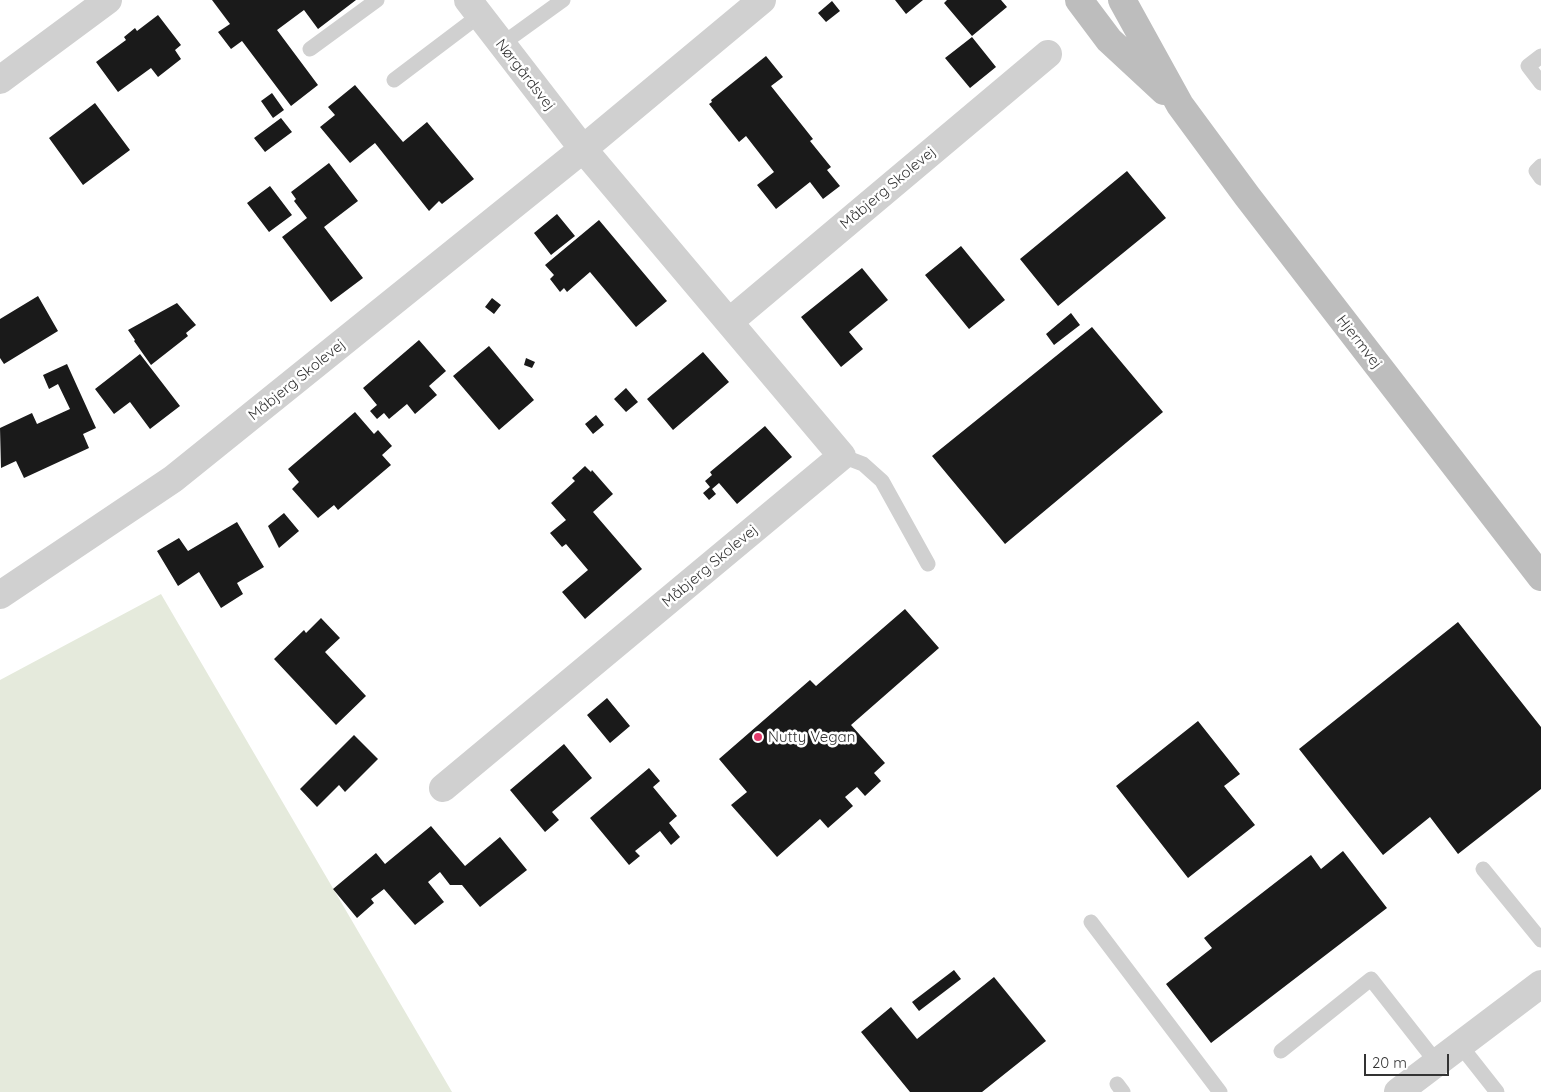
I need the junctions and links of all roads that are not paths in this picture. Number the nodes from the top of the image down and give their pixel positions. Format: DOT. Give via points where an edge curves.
graph roads {
  1 [pos="108,0"];
  2 [pos="377,0"];
  3 [pos="563,0"];
  4 [pos="762,0"];
  5 [pos="1079,0"];
  6 [pos="1122,0"];
  7 [pos="474,8"];
  8 [pos="502,44"];
  9 [pos="310,49"];
  10 [pos="1048,54"];
  11 [pos="1541,56"];
  12 [pos="0,80"];
  13 [pos="394,80"];
  14 [pos="1541,83"];
  15 [pos="1180,105"];
  16 [pos="583,149"];
  17 [pos="1541,166"];
  18 [pos="1541,178"];
  19 [pos="728,322"];
  20 [pos="842,456"];
  21 [pos="928,564"];
  22 [pos="1541,577"];
  23 [pos="0,596"];
  24 [pos="443,788"];
  25 [pos="1483,869"];
  26 [pos="1091,922"];
  27 [pos="1541,940"];
  28 [pos="1541,984"];
  29 [pos="1460,1046"];
  30 [pos="1281,1051"];
  31 [pos="1437,1063"];
  32 [pos="1220,1092"];
  33 [pos="1398,1092"];
  34 [pos="1497,1092"];
  1 -- 12 [label="street"];
  2 -- 9 [label="lane"];
  3 -- 8 [label="lane"];
  4 -- 16 [label="street, Måbjerg Skolevej"];
  5 -- 15 [label="street, Hjermvej" via="1109,40"];
  6 -- 15 [label="street, Hjermvej"];
  7 -- 8 [label="street, Nørgårdsvej"];
  7 -- 13 [label="lane"];
  8 -- 16 [label="street, Nørgårdsvej"];
  10 -- 19 [label="street, Måbjerg Skolevej"];
  11 -- 14 [label="lane" via="1528,66"];
  15 -- 22 [label="street, Hjermvej" via="1252,204"];
  16 -- 19 [label="street"];
  16 -- 23 [label="street, Måbjerg Skolevej" via="173,479"];
  17 -- 18 [label="lane" via="1536,171"];
  19 -- 20 [label="street"];
  20 -- 21 [label="lane" via="863,464 882,481"];
  20 -- 24 [label="street, Måbjerg Skolevej"];
  25 -- 27 [label="lane"];
  26 -- 32 [label="lane"];
  28 -- 29 [label="street"];
  29 -- 31 [label="street"];
  29 -- 34 [label="lane"];
  30 -- 31 [label="lane" via="1371,979"];
  31 -- 33 [label="street"];
}
